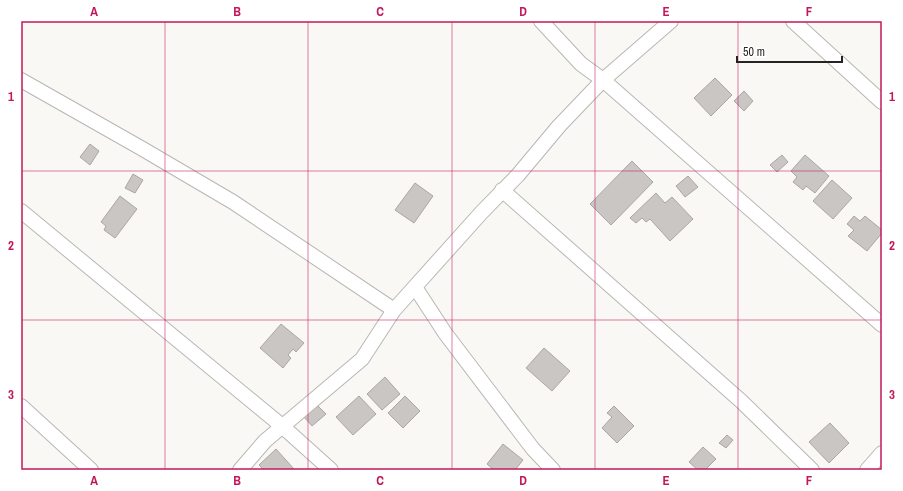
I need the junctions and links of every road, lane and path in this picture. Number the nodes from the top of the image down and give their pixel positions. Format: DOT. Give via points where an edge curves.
graph roads {
  1 [pos="541,21"];
  2 [pos="671,21"];
  3 [pos="793,21"];
  4 [pos="21,80"];
  5 [pos="603,80"];
  6 [pos="882,102"];
  7 [pos="502,190"];
  8 [pos="21,211"];
  9 [pos="416,288"];
  10 [pos="394,310"];
  11 [pos="882,325"];
  12 [pos="21,406"];
  13 [pos="282,426"];
  14 [pos="882,453"];
  15 [pos="91,470"];
  16 [pos="240,470"];
  17 [pos="330,470"];
  18 [pos="553,470"];
  19 [pos="812,470"];
  20 [pos="866,470"];
  1 -- 5 [label="street" via="581,64"];
  2 -- 5 [label="street"];
  3 -- 6 [label="street"];
  4 -- 10 [label="street" via="233,202"];
  5 -- 7 [label="street"];
  5 -- 11 [label="street"];
  7 -- 9 [label="street"];
  7 -- 19 [label="street" via="741,401"];
  8 -- 13 [label="street"];
  9 -- 10 [label="street"];
  9 -- 18 [label="street" via="445,333 533,449"];
  10 -- 13 [label="street" via="362,359"];
  12 -- 15 [label="street"];
  13 -- 16 [label="street" via="264,441"];
  13 -- 17 [label="street"];
  14 -- 20 [label="street"];
}
